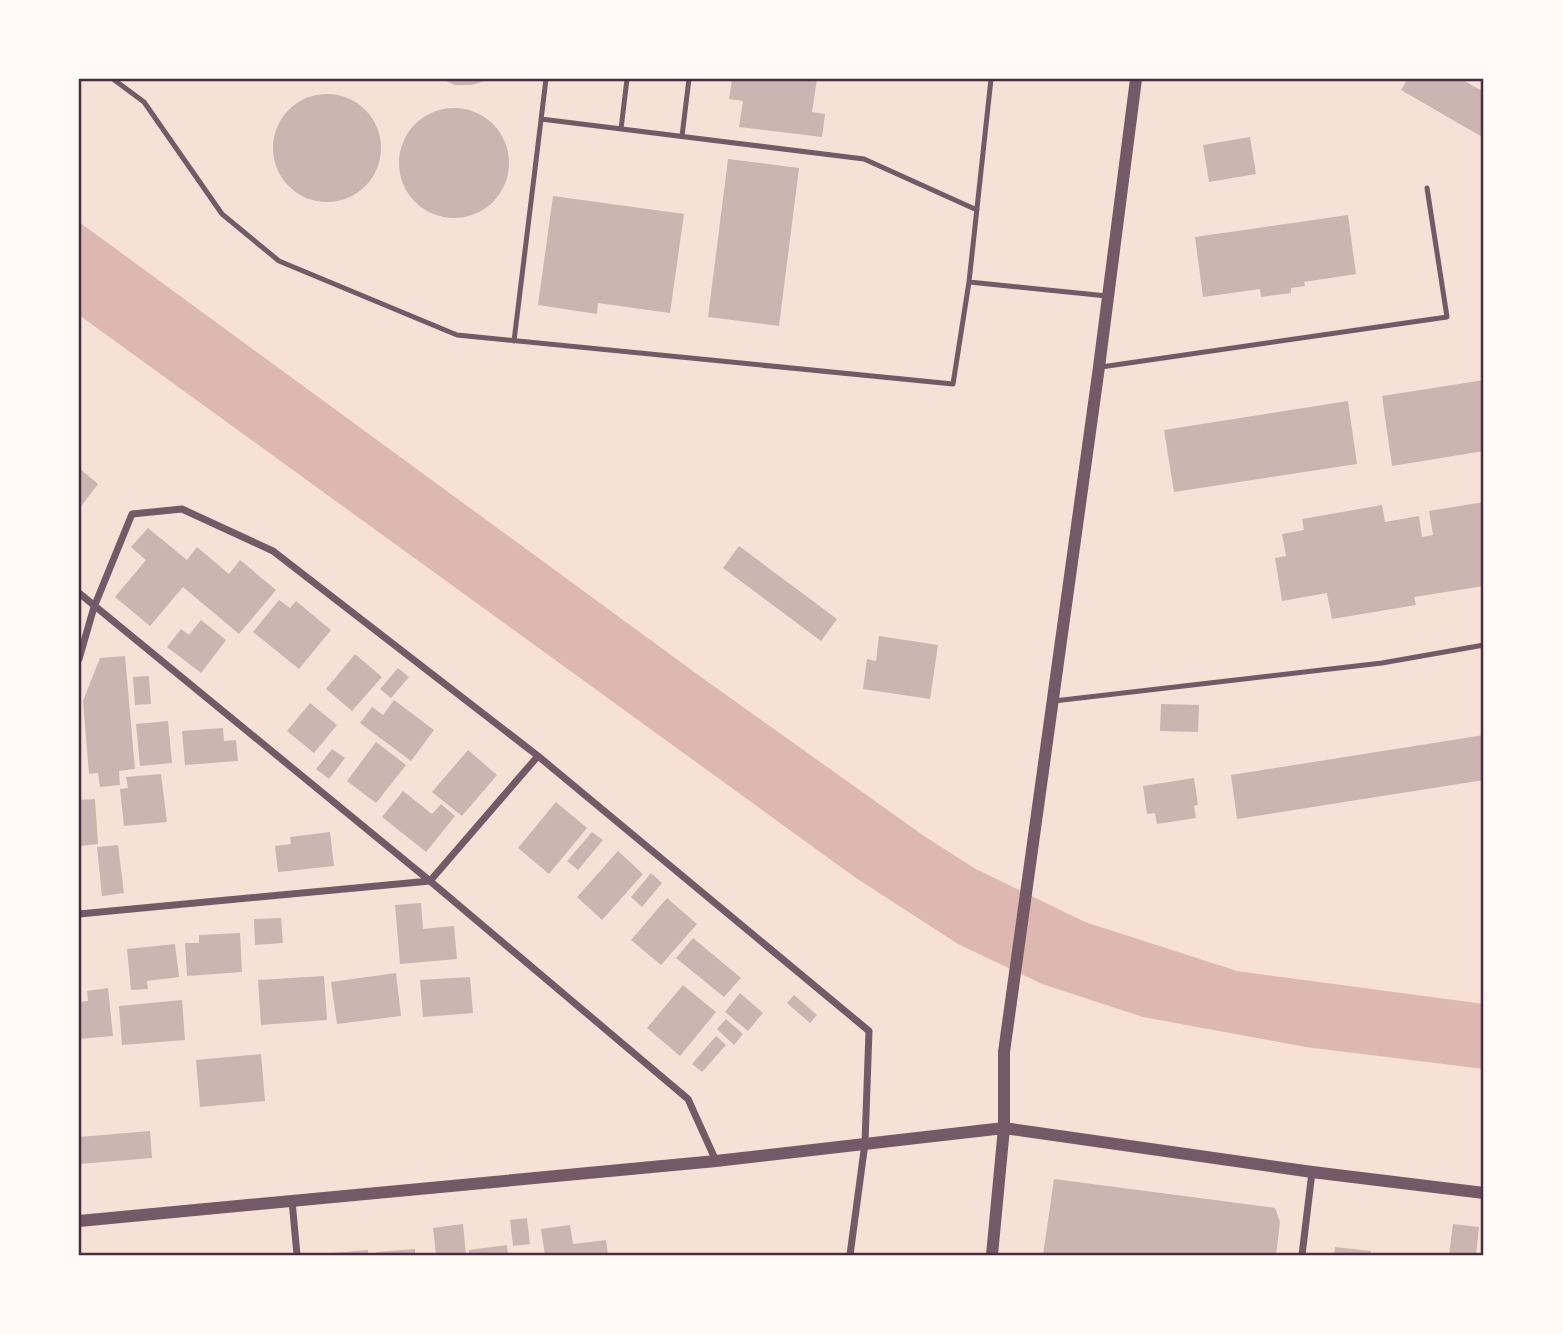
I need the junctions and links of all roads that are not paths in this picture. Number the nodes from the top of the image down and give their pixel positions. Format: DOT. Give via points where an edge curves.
graph roads {
  1 [pos="113,79"];
  2 [pos="547,79"];
  3 [pos="627,79"];
  4 [pos="689,79"];
  5 [pos="991,79"];
  6 [pos="1136,79"];
  7 [pos="541,119"];
  8 [pos="621,129"];
  9 [pos="682,136"];
  10 [pos="1427,188"];
  11 [pos="977,209"];
  12 [pos="969,282"];
  13 [pos="1108,296"];
  14 [pos="514,341"];
  15 [pos="1099,367"];
  16 [pos="79,593"];
  17 [pos="94,607"];
  18 [pos="1484,645"];
  19 [pos="79,659"];
  20 [pos="1054,701"];
  21 [pos="538,756"];
  22 [pos="430,881"];
  23 [pos="79,914"];
  24 [pos="1004,1128"];
  25 [pos="865,1143"];
  26 [pos="716,1161"];
  27 [pos="1312,1172"];
  28 [pos="1484,1193"];
  29 [pos="292,1201"];
  30 [pos="79,1221"];
  31 [pos="297,1255"];
  32 [pos="850,1255"];
  33 [pos="992,1255"];
  34 [pos="1302,1255"];
  1 -- 14 [label="lane" via="144,102 222,214 279,261 457,335"];
  2 -- 7 [label="lane"];
  3 -- 8 [label="lane"];
  4 -- 9 [label="lane"];
  5 -- 11 [label="lane"];
  6 -- 13 [label="street"];
  7 -- 8 [label="lane"];
  7 -- 14 [label="lane"];
  8 -- 9 [label="lane"];
  9 -- 11 [label="lane" via="863,159"];
  10 -- 15 [label="lane" via="1447,317"];
  11 -- 12 [label="lane"];
  12 -- 13 [label="lane"];
  12 -- 14 [label="lane" via="953,384"];
  13 -- 15 [label="street"];
  15 -- 20 [label="street"];
  16 -- 17 [label="street"];
  17 -- 19 [label="street"];
  17 -- 21 [label="street" via="132,514 183,509 273,551"];
  17 -- 22 [label="street"];
  18 -- 20 [label="lane" via="1382,663"];
  20 -- 24 [label="street" via="1004,1052"];
  21 -- 22 [label="street"];
  21 -- 25 [label="street" via="869,1031"];
  22 -- 23 [label="street"];
  22 -- 26 [label="street" via="688,1098"];
  24 -- 25 [label="street"];
  24 -- 27 [label="street"];
  24 -- 33 [label="street"];
  25 -- 26 [label="street"];
  25 -- 32 [label="street"];
  26 -- 29 [label="street"];
  27 -- 28 [label="street"];
  27 -- 34 [label="street"];
  29 -- 30 [label="street"];
  29 -- 31 [label="street"];
}
